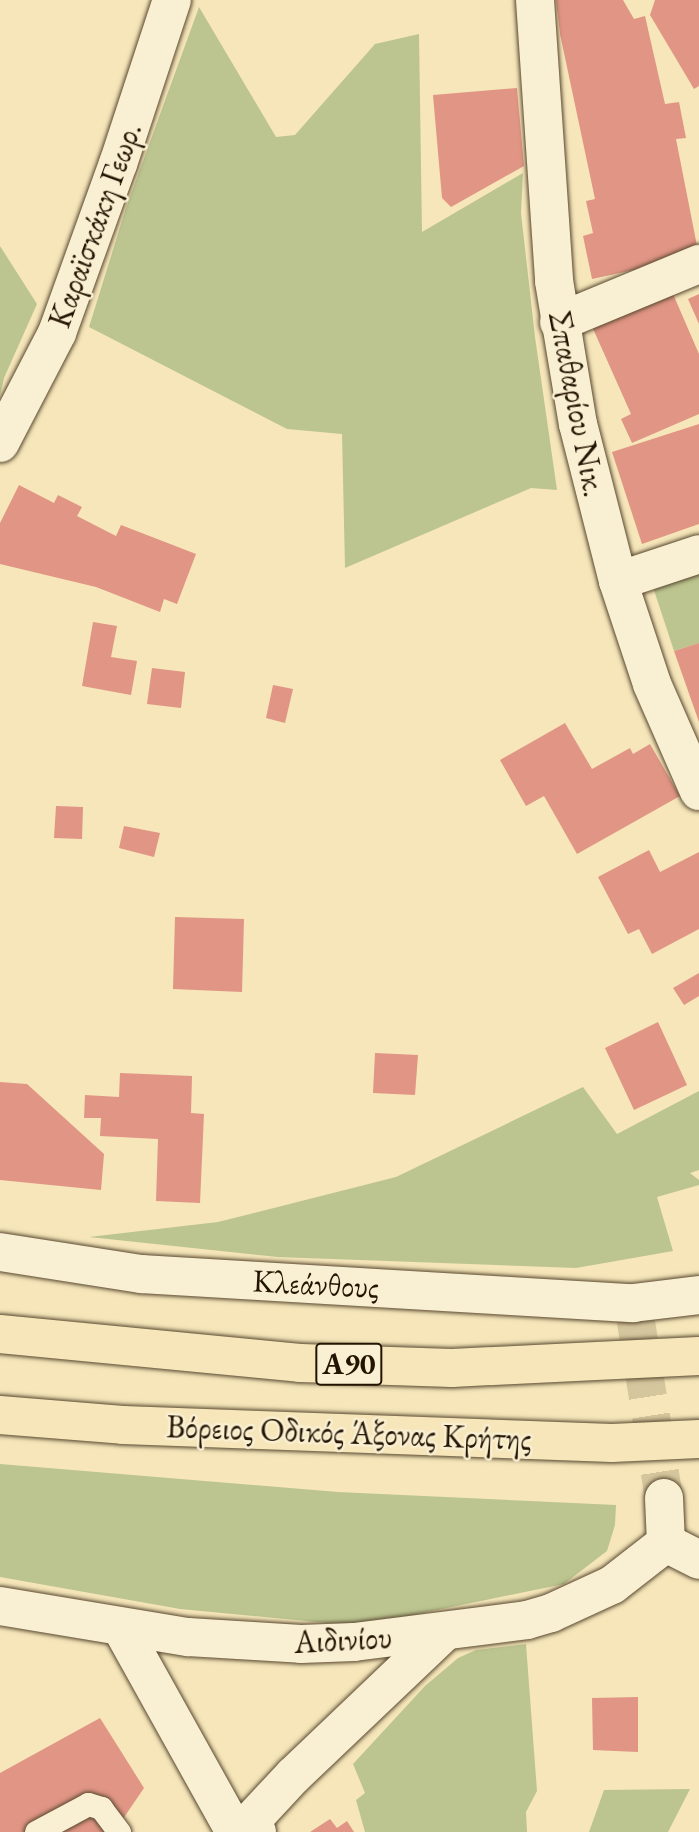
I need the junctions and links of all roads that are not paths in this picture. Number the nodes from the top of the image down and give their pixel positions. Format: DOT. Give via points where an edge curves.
graph roads {
  1 [pos="172,0"];
  2 [pos="535,0"];
  3 [pos="699,264"];
  4 [pos="559,322"];
  5 [pos="0,443"];
  6 [pos="699,555"];
  7 [pos="618,581"];
  8 [pos="699,791"];
  9 [pos="0,1252"];
  10 [pos="699,1295"];
  11 [pos="0,1334"];
  12 [pos="699,1356"];
  13 [pos="0,1415"];
  14 [pos="699,1439"];
  15 [pos="664,1497"];
  16 [pos="683,1551"];
  17 [pos="0,1606"];
  18 [pos="122,1629"];
  19 [pos="444,1632"];
  20 [pos="246,1829"];
  21 [pos="36,1832"];
  22 [pos="119,1832"];
  1 -- 5 [label="street, Καραϊσκάκη Γεωρ." via="57,333"];
  2 -- 4 [label="street, Σπαθαρίου Νικ."];
  3 -- 4 [label="street"];
  4 -- 7 [label="street, Σπαθαρίου Νικ." via="581,437"];
  6 -- 7 [label="street"];
  7 -- 8 [label="street, Σπαθαρίου Νικ." via="652,684"];
  9 -- 10 [label="street, Κλεάνθους" via="141,1274 633,1303"];
  11 -- 12 [label="highway, Α90" via="300,1363 452,1368"];
  13 -- 14 [label="highway, Βόρειος Οδικός Άξονας Κρήτης / Α90" via="123,1425 570,1441"];
  15 -- 16 [label="street"];
  16 -- 19 [label="street, Αιδινίου" via="551,1613"];
  17 -- 18 [label="street, Αιδινίου"];
  18 -- 19 [label="street, Αιδινίου" via="300,1644"];
  18 -- 20 [label="street"];
  19 -- 20 [label="street" via="293,1776"];
  21 -- 22 [label="lane" via="88,1804 101,1808"];
}
